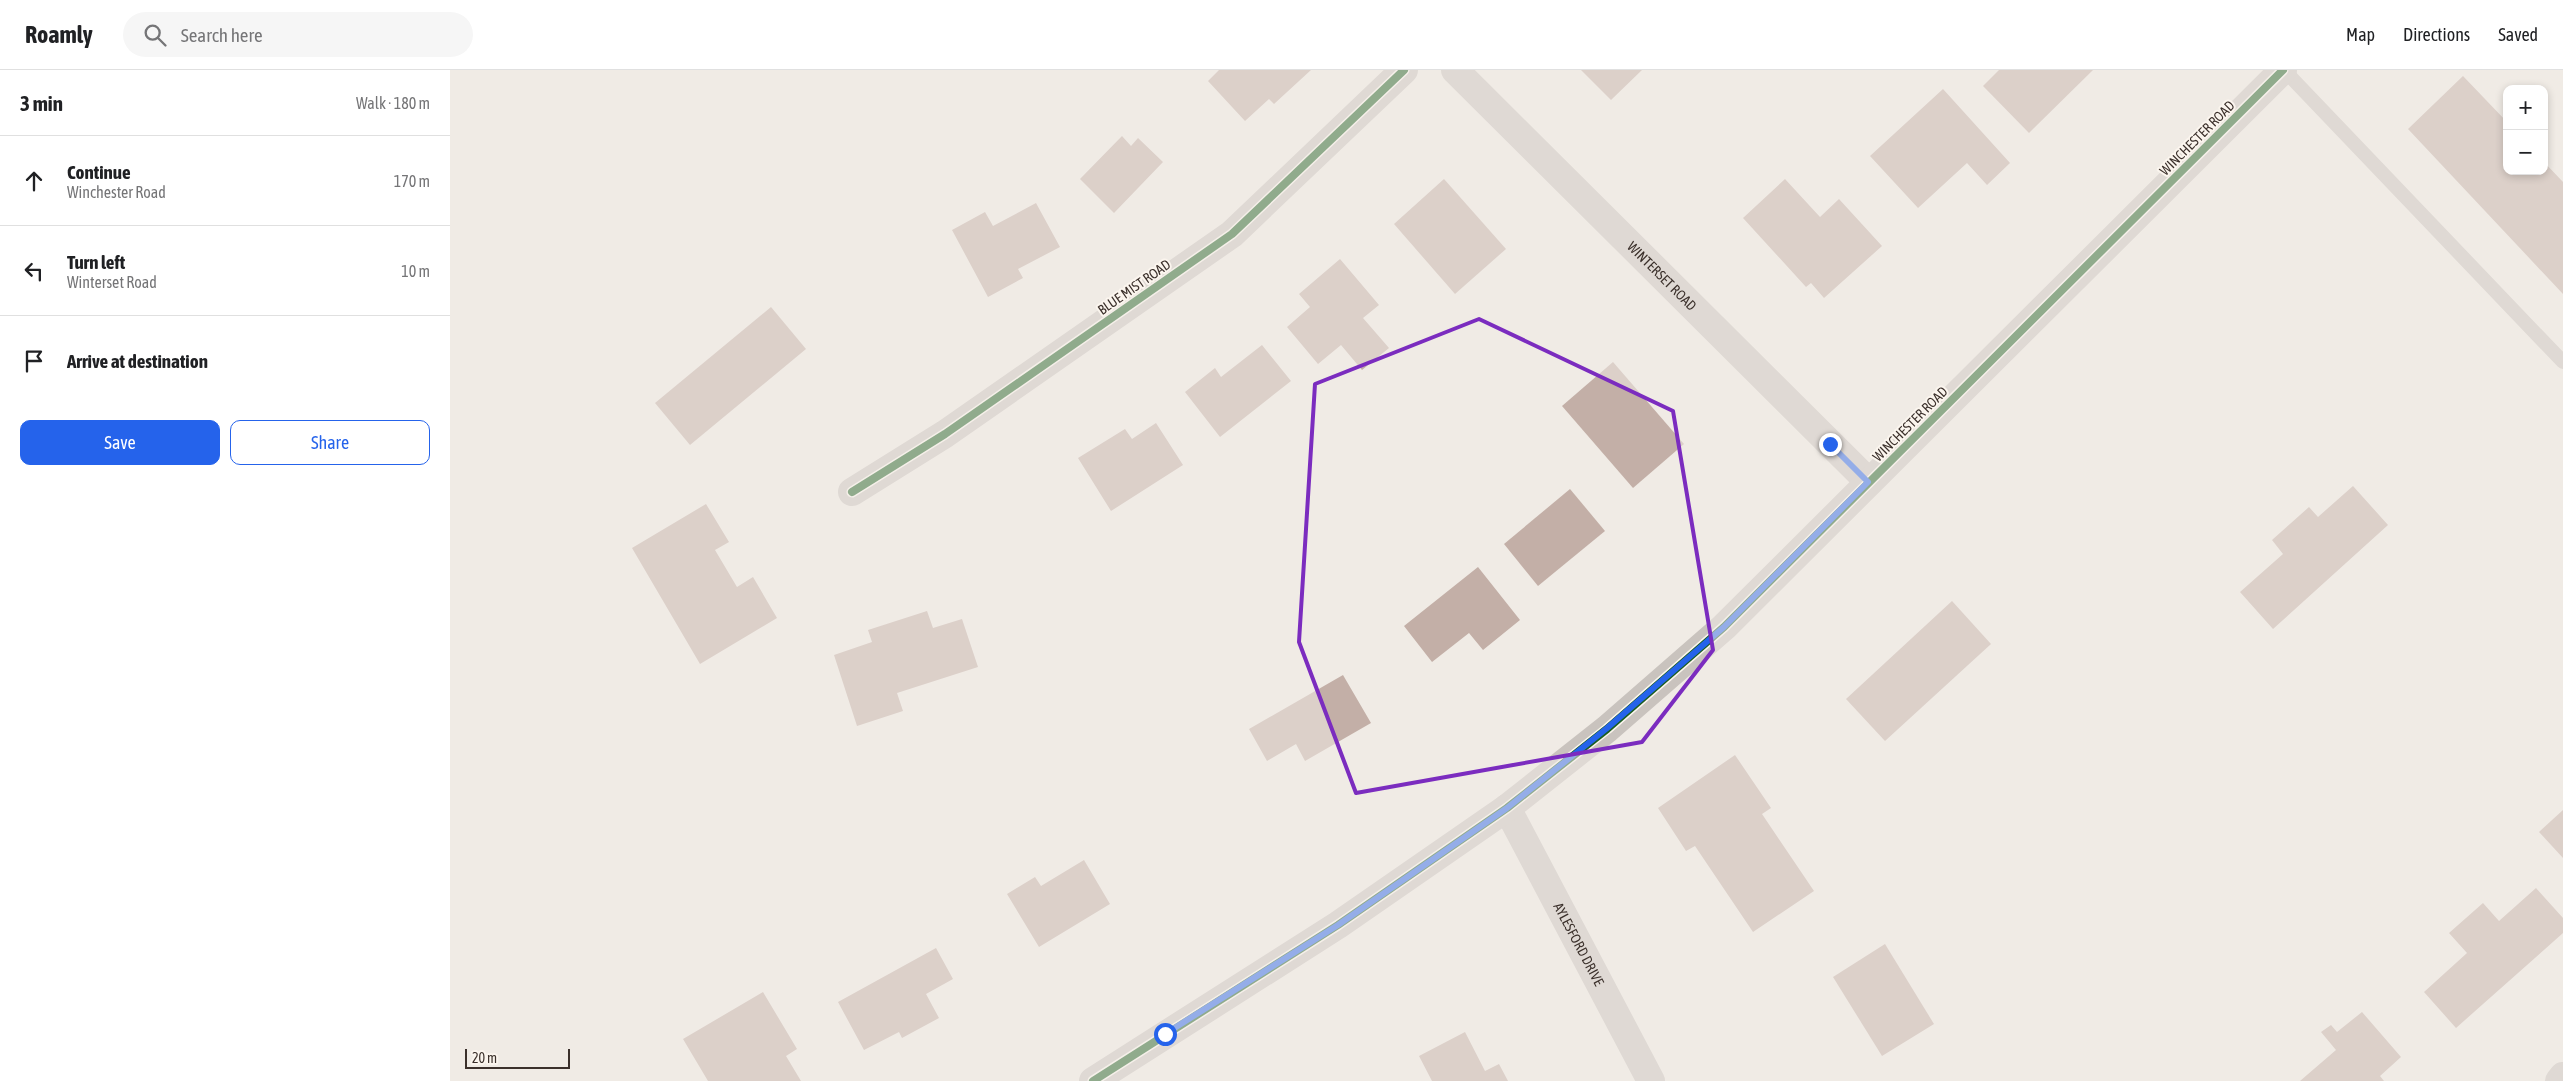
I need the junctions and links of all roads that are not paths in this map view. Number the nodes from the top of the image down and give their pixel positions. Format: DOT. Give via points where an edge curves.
graph roads {
  1 [pos="1404,70"];
  2 [pos="1455,70"];
  3 [pos="2283,70"];
  4 [pos="2563,362"];
  5 [pos="1868,482"];
  6 [pos="852,492"];
  7 [pos="1507,808"];
  8 [pos="2563,1076"];
  9 [pos="1093,1081"];
  10 [pos="1650,1081"];
  11 [pos="2558,1081"];
  1 -- 6 [label="street, BLUE MIST ROAD" via="1232,234 945,434"];
  2 -- 5 [label="street, WINTERSET ROAD"];
  3 -- 4 [label="lane"];
  3 -- 5 [label="street, WINCHESTER ROAD"];
  5 -- 7 [label="street, WINCHESTER ROAD" via="1724,627 1606,729"];
  7 -- 9 [label="street, WINCHESTER ROAD" via="1338,925"];
  7 -- 10 [label="street, AYLESFORD DRIVE"];
  8 -- 11 [label="street"];
}
